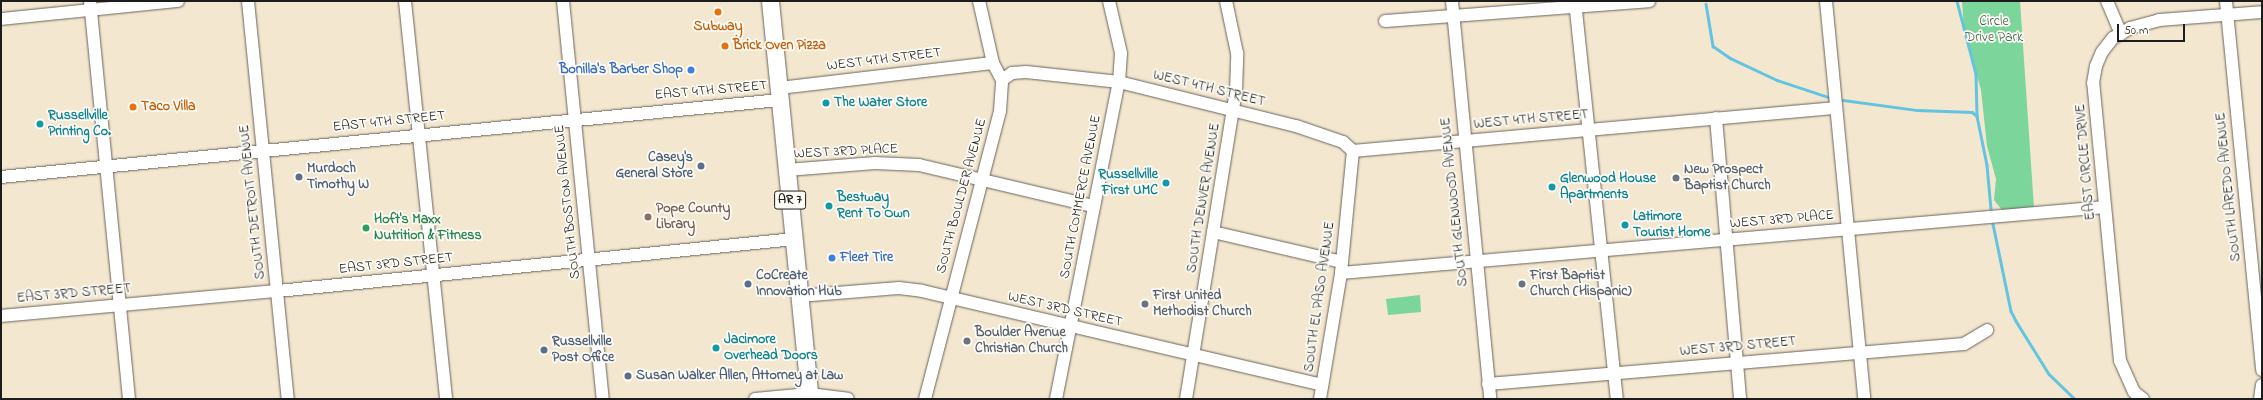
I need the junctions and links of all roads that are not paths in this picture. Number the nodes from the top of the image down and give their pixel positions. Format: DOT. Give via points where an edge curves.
graph roads {
  1 [pos="178,1"];
  2 [pos="248,1"];
  3 [pos="405,1"];
  4 [pos="563,1"];
  5 [pos="770,1"];
  6 [pos="979,1"];
  7 [pos="1109,1"];
  8 [pos="1226,1"];
  9 [pos="1452,1"];
  10 [pos="1649,1"];
  11 [pos="1826,1"];
  12 [pos="2107,1"];
  13 [pos="2226,1"];
  14 [pos="1575,4"];
  15 [pos="91,5"];
  16 [pos="2262,12"];
  17 [pos="1453,16"];
  18 [pos="2228,16"];
  19 [pos="1,19"];
  20 [pos="1385,21"];
  21 [pos="2121,34"];
  22 [pos="993,63"];
  23 [pos="1002,80"];
  24 [pos="1119,82"];
  25 [pos="779,94"];
  26 [pos="1836,108"];
  27 [pos="1233,111"];
  28 [pos="1716,118"];
  29 [pos="575,119"];
  30 [pos="1588,130"];
  31 [pos="417,135"];
  32 [pos="1463,141"];
  33 [pos="263,150"];
  34 [pos="1353,151"];
  35 [pos="108,166"];
  36 [pos="787,170"];
  37 [pos="1,177"];
  38 [pos="982,178"];
  39 [pos="1093,206"];
  40 [pos="2105,207"];
  41 [pos="1848,229"];
  42 [pos="1213,232"];
  43 [pos="794,239"];
  44 [pos="1726,239"];
  45 [pos="1601,250"];
  46 [pos="590,260"];
  47 [pos="1475,260"];
  48 [pos="1342,267"];
  49 [pos="431,275"];
  50 [pos="278,291"];
  51 [pos="799,296"];
  52 [pos="951,297"];
  53 [pos="120,306"];
  54 [pos="1,316"];
  55 [pos="1071,326"];
  56 [pos="1987,330"];
  57 [pos="1859,352"];
  58 [pos="1193,355"];
  59 [pos="1737,362"];
  60 [pos="2262,370"];
  61 [pos="1614,373"];
  62 [pos="1488,384"];
  63 [pos="1322,385"];
  64 [pos="2262,385"];
  65 [pos="810,396"];
  66 [pos="129,399"];
  67 [pos="288,399"];
  68 [pos="446,399"];
  69 [pos="602,399"];
  70 [pos="755,399"];
  71 [pos="848,399"];
  72 [pos="925,399"];
  73 [pos="1056,399"];
  74 [pos="1186,399"];
  75 [pos="1320,399"];
  76 [pos="1490,399"];
  77 [pos="1617,399"];
  78 [pos="1740,399"];
  79 [pos="1864,399"];
  80 [pos="2143,399"];
  81 [pos="2260,399"];
  1 -- 15 [label="street"];
  2 -- 33 [label="street, SOUTH DETROIT AVENUE"];
  3 -- 31 [label="street"];
  4 -- 29 [label="street, SOUTH BOSTON AVENUE"];
  5 -- 25 [label="highway, AR 7"];
  6 -- 22 [label="street"];
  7 -- 24 [label="street, SOUTH COMMERCE AVENUE" via="1121,53"];
  8 -- 27 [label="street, SOUTH DENVER AVENUE" via="1238,71"];
  9 -- 17 [label="street, SOUTH GLENWOOD AVENUE"];
  10 -- 14 [label="street"];
  11 -- 26 [label="street"];
  12 -- 21 [label="street"];
  13 -- 18 [label="street, SOUTH LAREDO AVENUE"];
  14 -- 17 [label="street"];
  14 -- 30 [label="street"];
  15 -- 19 [label="street"];
  15 -- 35 [label="street"];
  16 -- 18 [label="street, EAST CIRCLE DRIVE"];
  17 -- 20 [label="street"];
  17 -- 32 [label="street, SOUTH GLENWOOD AVENUE"];
  18 -- 21 [label="street, EAST CIRCLE DRIVE" via="2159,20 2130,28"];
  18 -- 60 [label="street, SOUTH LAREDO AVENUE"];
  21 -- 40 [label="street, EAST CIRCLE DRIVE" via="2113,38 2102,52 2093,83"];
  22 -- 23 [label="street"];
  22 -- 25 [label="street, WEST 4TH STREET"];
  23 -- 24 [label="street, WEST 4TH STREET" via="1012,74 1026,72"];
  23 -- 38 [label="street, SOUTH BOULDER AVENUE" via="1000,111"];
  24 -- 27 [label="street, WEST 4TH STREET"];
  24 -- 39 [label="street, SOUTH COMMERCE AVENUE"];
  25 -- 29 [label="street, EAST 4TH STREET"];
  25 -- 36 [label="highway, AR 7"];
  26 -- 28 [label="street, WEST 4TH STREET"];
  26 -- 41 [label="street"];
  27 -- 34 [label="street, WEST 4TH STREET" via="1296,126 1343,142"];
  27 -- 42 [label="street, SOUTH DENVER AVENUE"];
  28 -- 30 [label="street, WEST 4TH STREET"];
  28 -- 44 [label="street"];
  29 -- 31 [label="street, EAST 4TH STREET"];
  29 -- 46 [label="street, SOUTH BOSTON AVENUE"];
  30 -- 32 [label="street, WEST 4TH STREET"];
  30 -- 45 [label="street"];
  31 -- 33 [label="street, EAST 4TH STREET"];
  31 -- 49 [label="street"];
  32 -- 34 [label="street, WEST 4TH STREET"];
  32 -- 47 [label="street, SOUTH GLENWOOD AVENUE"];
  33 -- 35 [label="street, EAST 4TH STREET"];
  33 -- 50 [label="street, SOUTH DETROIT AVENUE"];
  34 -- 48 [label="street, SOUTH EL PASO AVENUE"];
  35 -- 37 [label="street, EAST 4TH STREET"];
  35 -- 53 [label="street"];
  36 -- 38 [label="street, WEST 3RD PLACE" via="875,163 919,165"];
  36 -- 43 [label="highway, AR 7"];
  38 -- 39 [label="street, WEST 3RD PLACE"];
  38 -- 52 [label="street, SOUTH BOULDER AVENUE"];
  39 -- 55 [label="street, SOUTH COMMERCE AVENUE"];
  40 -- 41 [label="street, WEST 3RD PLACE"];
  40 -- 80 [label="street, EAST CIRCLE DRIVE" via="2120,361 2134,392"];
  41 -- 44 [label="street, WEST 3RD PLACE"];
  41 -- 57 [label="street"];
  42 -- 48 [label="street, WEST 3RD PLACE"];
  42 -- 58 [label="street, SOUTH DENVER AVENUE"];
  43 -- 46 [label="street, EAST 3RD STREET"];
  43 -- 51 [label="highway, AR 7"];
  44 -- 45 [label="street, WEST 3RD PLACE"];
  44 -- 59 [label="street"];
  45 -- 47 [label="street, WEST 3RD PLACE"];
  45 -- 61 [label="street"];
  46 -- 49 [label="street, EAST 3RD STREET"];
  46 -- 69 [label="street, SOUTH BOSTON AVENUE"];
  47 -- 48 [label="street, WEST 3RD PLACE"];
  47 -- 62 [label="street, SOUTH GLENWOOD AVENUE"];
  48 -- 63 [label="street, SOUTH EL PASO AVENUE"];
  49 -- 50 [label="street, EAST 3RD STREET"];
  49 -- 68 [label="street"];
  50 -- 53 [label="street, EAST 3RD STREET"];
  50 -- 67 [label="street, SOUTH DETROIT AVENUE"];
  51 -- 52 [label="street, WEST 3RD STREET" via="899,288"];
  51 -- 65 [label="highway, AR 7"];
  52 -- 55 [label="street, WEST 3RD STREET"];
  52 -- 72 [label="street, SOUTH BOULDER AVENUE"];
  53 -- 54 [label="street, EAST 3RD STREET"];
  53 -- 66 [label="street"];
  55 -- 58 [label="street, WEST 3RD STREET"];
  55 -- 73 [label="street, SOUTH COMMERCE AVENUE"];
  56 -- 57 [label="street, WEST 3RD STREET" via="1964,344"];
  57 -- 59 [label="street, WEST 3RD STREET"];
  57 -- 79 [label="street"];
  58 -- 63 [label="street, WEST 3RD STREET"];
  58 -- 74 [label="street, SOUTH DENVER AVENUE"];
  59 -- 61 [label="street, WEST 3RD STREET"];
  59 -- 78 [label="street"];
  61 -- 62 [label="street, WEST 3RD STREET"];
  61 -- 77 [label="street"];
  62 -- 76 [label="street, SOUTH GLENWOOD AVENUE"];
  63 -- 75 [label="street, SOUTH EL PASO AVENUE"];
  64 -- 81 [label="street"];
  65 -- 70 [label="street"];
  65 -- 71 [label="street"];
}
